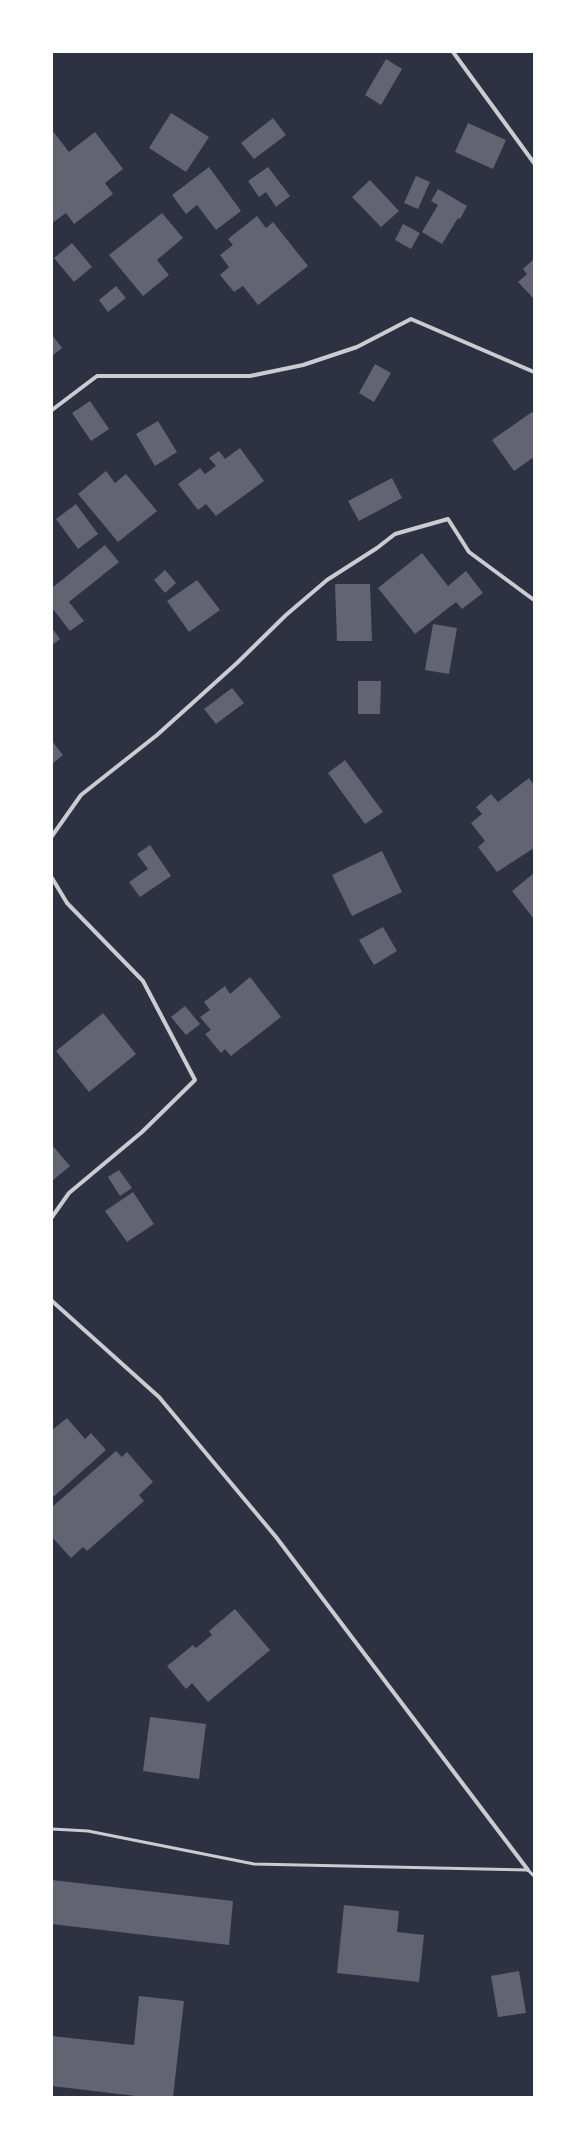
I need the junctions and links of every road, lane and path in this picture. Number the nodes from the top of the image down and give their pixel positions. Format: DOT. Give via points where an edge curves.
graph roads {
  1 [pos="453,52"];
  2 [pos="534,163"];
  3 [pos="534,372"];
  4 [pos="52,410"];
  5 [pos="534,600"];
  6 [pos="52,836"];
  7 [pos="52,878"];
  8 [pos="52,1217"];
  9 [pos="52,1301"];
  10 [pos="52,1829"];
  11 [pos="528,1870"];
  12 [pos="534,1876"];
  1 -- 2 [label="street"];
  3 -- 4 [label="street" via="411,319 357,347 303,365 250,376 97,376"];
  5 -- 6 [label="street" via="469,552 448,519 395,534 327,580 157,734 81,795"];
  7 -- 8 [label="street" via="67,903 143,981 195,1080 142,1132 69,1193"];
  9 -- 11 [label="street" via="159,1397 276,1536"];
  10 -- 11 [label="lane" via="88,1831 254,1864"];
  11 -- 12 [label="lane"];
}
